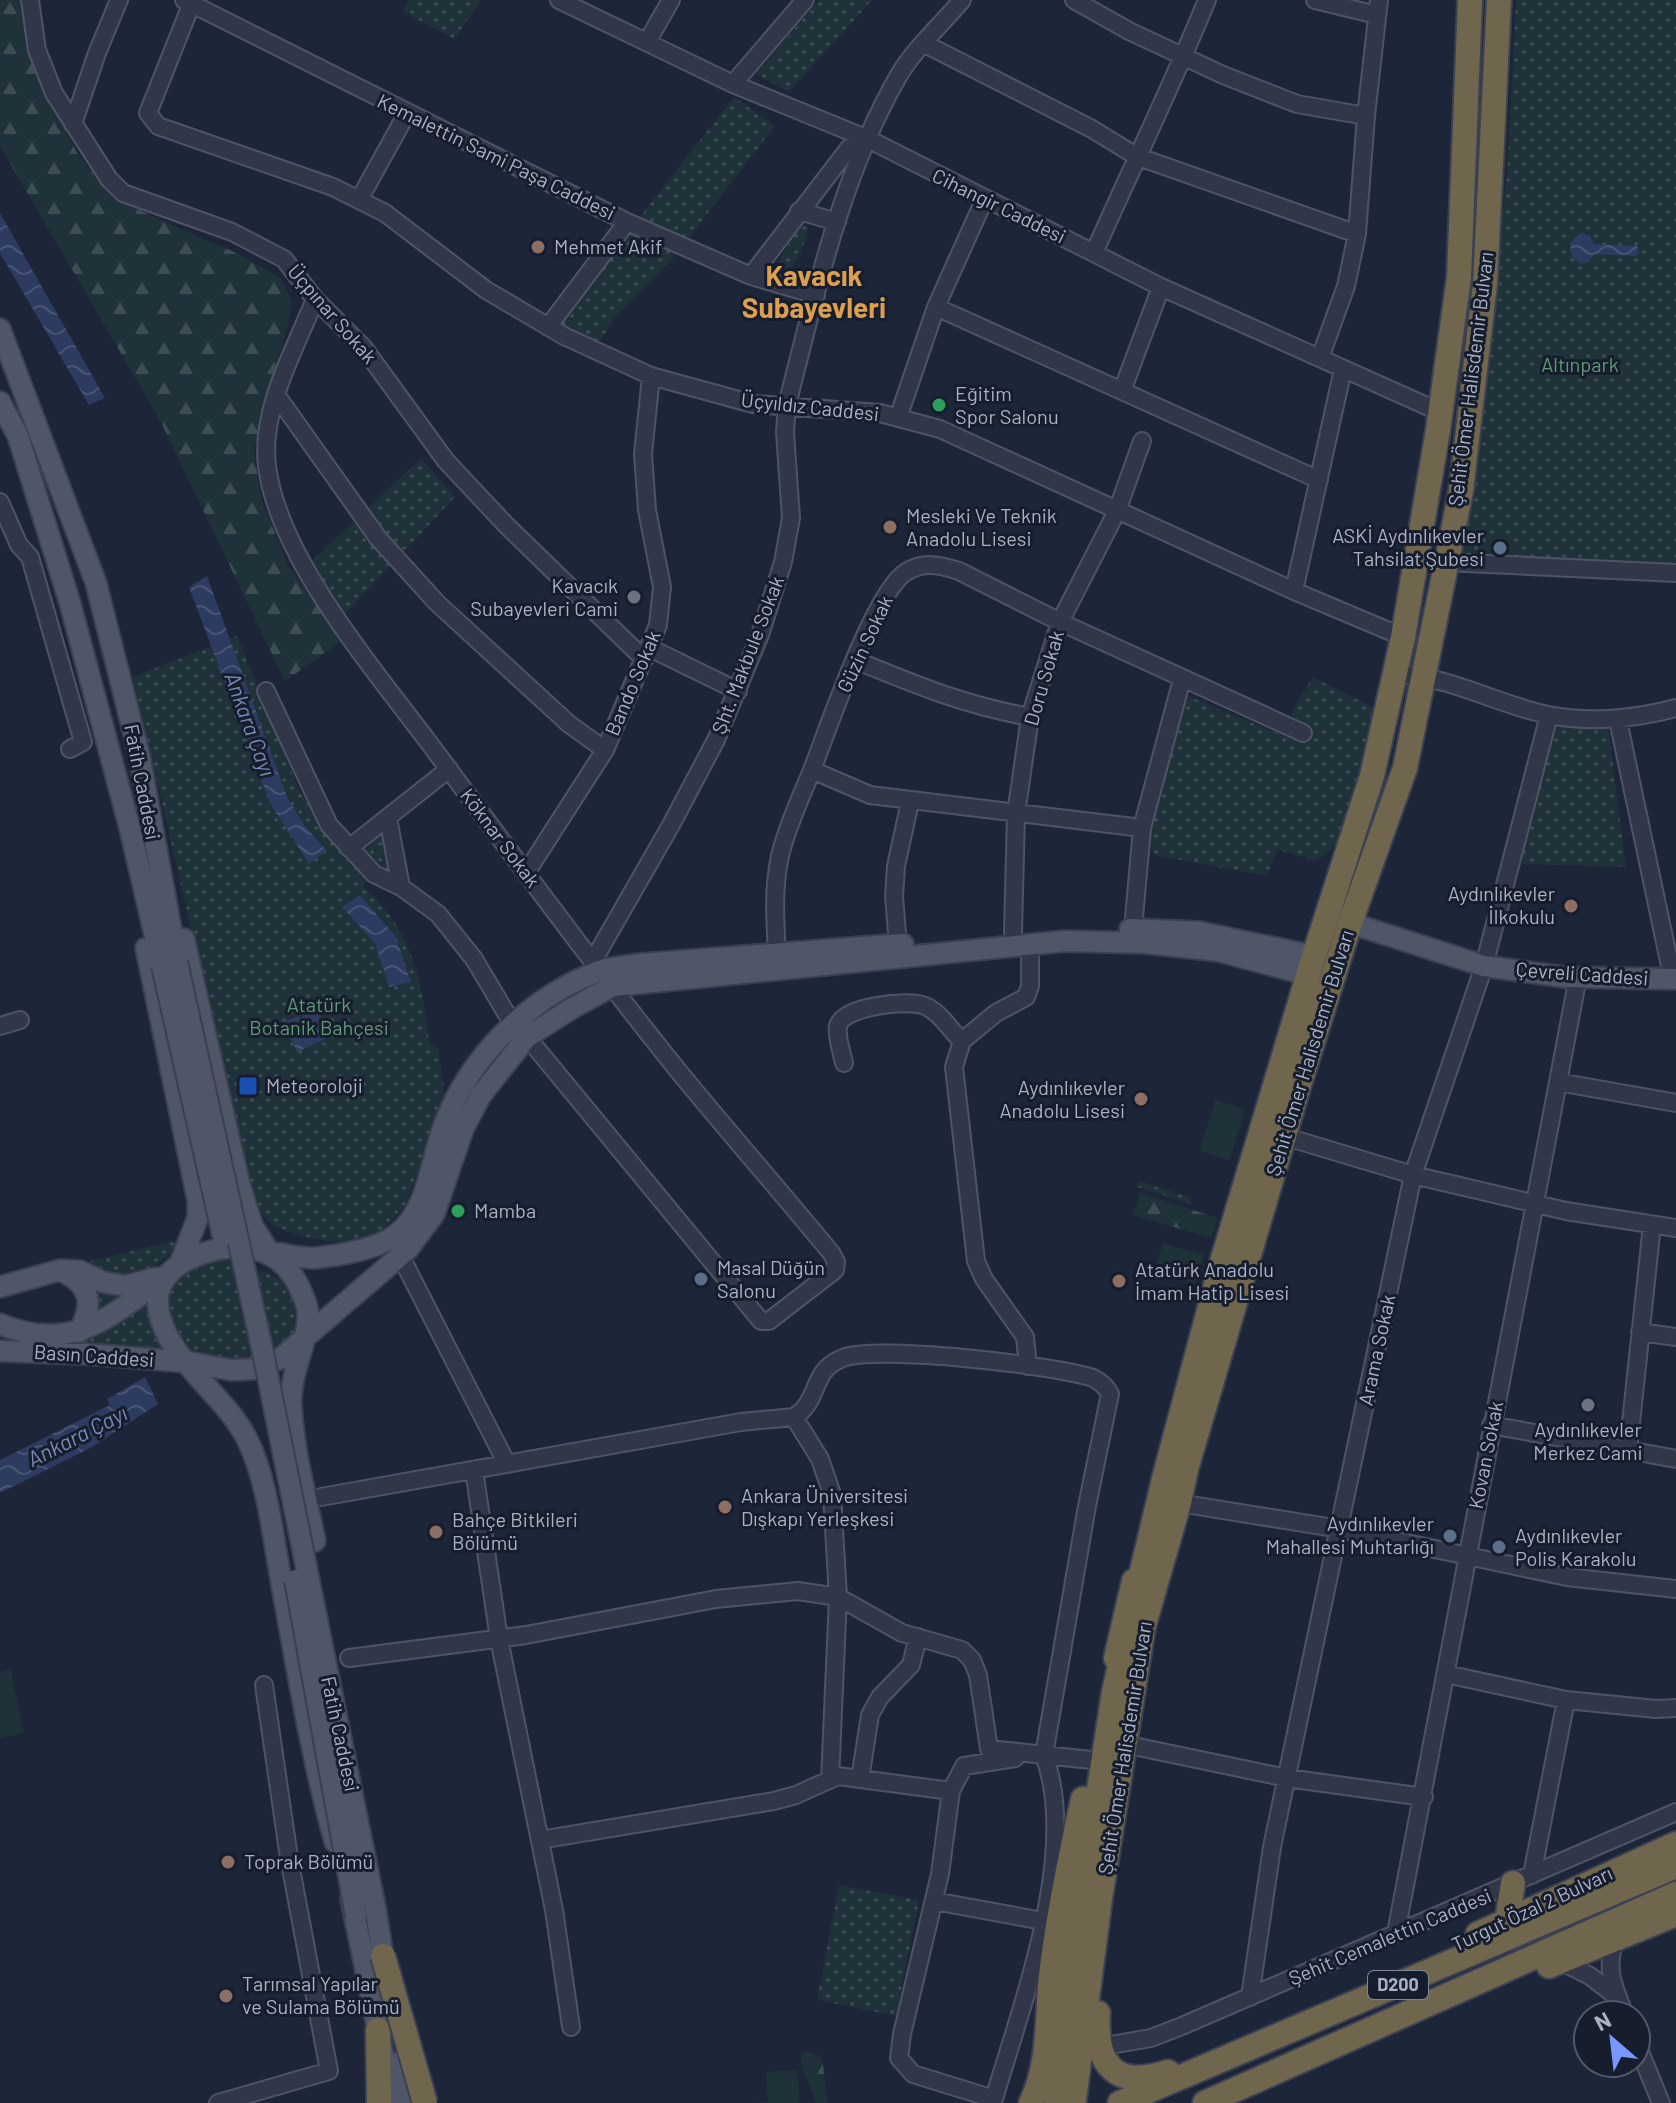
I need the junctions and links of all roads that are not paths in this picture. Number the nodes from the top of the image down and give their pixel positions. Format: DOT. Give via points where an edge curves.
graph roads {
  1 [pos="30,0"];
  2 [pos="119,0"];
  3 [pos="559,0"];
  4 [pos="671,0"];
  5 [pos="805,0"];
  6 [pos="962,0"];
  7 [pos="1074,0"];
  8 [pos="1207,0"];
  9 [pos="1315,0"];
  10 [pos="1470,0"];
  11 [pos="1499,0"];
  12 [pos="189,1"];
  13 [pos="1378,8"];
  14 [pos="647,42"];
  15 [pos="925,44"];
  16 [pos="1184,57"];
  17 [pos="733,84"];
  18 [pos="407,113"];
  19 [pos="1366,116"];
  20 [pos="73,124"];
  21 [pos="868,139"];
  22 [pos="1136,156"];
  23 [pos="985,198"];
  24 [pos="359,200"];
  25 [pos="799,211"];
  26 [pos="627,222"];
  27 [pos="837,222"];
  28 [pos="1357,234"];
  29 [pos="1094,253"];
  30 [pos="751,276"];
  31 [pos="1161,287"];
  32 [pos="816,295"];
  33 [pos="315,299"];
  34 [pos="936,307"];
  35 [pos="548,327"];
  36 [pos="0,329"];
  37 [pos="1320,358"];
  38 [pos="1343,369"];
  39 [pos="651,376"];
  40 [pos="1122,391"];
  41 [pos="277,396"];
  42 [pos="0,402"];
  43 [pos="787,405"];
  44 [pos="1440,412"];
  45 [pos="898,418"];
  46 [pos="1142,441"];
  47 [pos="1319,480"];
  48 [pos="0,502"];
  49 [pos="1117,511"];
  50 [pos="1445,562"];
  51 [pos="1676,573"];
  52 [pos="1294,591"];
  53 [pos="1060,622"];
  54 [pos="1403,637"];
  55 [pos="647,653"];
  56 [pos="855,660"];
  57 [pos="1395,674"];
  58 [pos="1423,675"];
  59 [pos="1182,679"];
  60 [pos="266,691"];
  61 [pos="738,691"];
  62 [pos="1676,708"];
  63 [pos="1549,715"];
  64 [pos="1030,717"];
  65 [pos="1618,720"];
  66 [pos="1303,733"];
  67 [pos="70,749"];
  68 [pos="605,750"];
  69 [pos="449,769"];
  70 [pos="812,770"];
  71 [pos="910,802"];
  72 [pos="1016,814"];
  73 [pos="388,818"];
  74 [pos="1142,828"];
  75 [pos="130,829"];
  76 [pos="155,843"];
  77 [pos="349,848"];
  78 [pos="526,873"];
  79 [pos="401,887"];
  80 [pos="1350,923"];
  81 [pos="1133,929"];
  82 [pos="1022,938"];
  83 [pos="898,945"];
  84 [pos="777,953"];
  85 [pos="170,964"];
  86 [pos="1311,965"];
  87 [pos="1484,966"];
  88 [pos="602,972"];
  89 [pos="1578,977"];
  90 [pos="1675,979"];
  91 [pos="20,1020"];
  92 [pos="0,1026"];
  93 [pos="520,1030"];
  94 [pos="962,1041"];
  95 [pos="844,1063"];
  96 [pos="1558,1082"];
  97 [pos="1676,1103"];
  98 [pos="1283,1136"];
  99 [pos="1413,1175"];
  100 [pos="1534,1202"];
  101 [pos="1652,1225"];
  102 [pos="1676,1228"];
  103 [pos="269,1252"];
  104 [pos="401,1257"];
  105 [pos="174,1268"];
  106 [pos="60,1270"];
  107 [pos="0,1287"];
  108 [pos="0,1324"];
  109 [pos="79,1332"];
  110 [pos="1640,1332"];
  111 [pos="0,1337"];
  112 [pos="1676,1337"];
  113 [pos="303,1342"];
  114 [pos="0,1351"];
  115 [pos="86,1354"];
  116 [pos="188,1362"];
  117 [pos="1028,1366"];
  118 [pos="794,1417"];
  119 [pos="1491,1425"];
  120 [pos="1628,1451"];
  121 [pos="1676,1459"];
  122 [pos="507,1464"];
  123 [pos="474,1470"];
  124 [pos="1165,1475"];
  125 [pos="321,1497"];
  126 [pos="1179,1503"];
  127 [pos="1340,1529"];
  128 [pos="1466,1556"];
  129 [pos="1676,1589"];
  130 [pos="838,1597"];
  131 [pos="918,1637"];
  132 [pos="499,1639"];
  133 [pos="349,1658"];
  134 [pos="1446,1674"];
  135 [pos="264,1685"];
  136 [pos="1566,1700"];
  137 [pos="1676,1708"];
  138 [pos="1124,1744"];
  139 [pos="1041,1754"];
  140 [pos="1091,1760"];
  141 [pos="1287,1778"];
  142 [pos="860,1779"];
  143 [pos="830,1780"];
  144 [pos="951,1791"];
  145 [pos="1424,1797"];
  146 [pos="1676,1812"];
  147 [pos="540,1840"];
  148 [pos="1676,1844"];
  149 [pos="1676,1866"];
  150 [pos="1522,1879"];
  151 [pos="1676,1894"];
  152 [pos="1100,1899"];
  153 [pos="934,1901"];
  154 [pos="366,1914"];
  155 [pos="1676,1914"];
  156 [pos="1043,1921"];
  157 [pos="1507,1921"];
  158 [pos="1396,1933"];
  159 [pos="1616,1939"];
  160 [pos="383,1956"];
  161 [pos="1560,1961"];
  162 [pos="1052,1974"];
  163 [pos="1250,1997"];
  164 [pos="1618,1998"];
  165 [pos="1403,2014"];
  166 [pos="1305,2024"];
  167 [pos="571,2027"];
  168 [pos="378,2030"];
  169 [pos="1098,2038"];
  170 [pos="1262,2043"];
  171 [pos="1070,2063"];
  172 [pos="1651,2079"];
  173 [pos="1065,2102"];
  174 [pos="218,2103"];
  175 [pos="379,2103"];
  176 [pos="393,2103"];
  177 [pos="411,2103"];
  178 [pos="425,2103"];
  179 [pos="1031,2103"];
  180 [pos="1120,2103"];
  181 [pos="1205,2103"];
  182 [pos="1661,2103"];
  1 -- 20 [label="street, Üçpınar Sokak" via="37,50"];
  2 -- 20 [label="street"];
  3 -- 14 [label="street, Cihangir Caddesi"];
  4 -- 14 [label="street"];
  5 -- 17 [label="street"];
  6 -- 15 [label="street, Şht. Makbule Sokak"];
  7 -- 16 [label="street"];
  8 -- 16 [label="street"];
  9 -- 13 [label="street"];
  10 -- 44 [label="highway, Şehit Ömer Halisdemir Bulvarı" via="1459,277"];
  11 -- 50 [label="highway, Şehit Ömer Halisdemir Bulvarı" via="1485,284 1461,491"];
  12 -- 18 [label="street, Kemalettin Sami Paşa Caddesi"];
  12 -- 24 [label="street, Üçyıldız Caddesi" via="148,113 158,126"];
  13 -- 19 [label="street"];
  14 -- 17 [label="street, Cihangir Caddesi"];
  15 -- 21 [label="street, Şht. Makbule Sokak" via="900,73"];
  15 -- 22 [label="street"];
  16 -- 19 [label="street" via="1297,104"];
  16 -- 22 [label="street"];
  17 -- 21 [label="street, Cihangir Caddesi"];
  18 -- 24 [label="street"];
  18 -- 26 [label="street, Kemalettin Sami Paşa Caddesi"];
  19 -- 28 [label="street"];
  20 -- 33 [label="street, Üçpınar Sokak" via="123,193 232,232 284,259"];
  21 -- 23 [label="street, Cihangir Caddesi"];
  21 -- 25 [label="street" via="849,148"];
  21 -- 27 [label="street, Şht. Makbule Sokak"];
  22 -- 28 [label="street"];
  22 -- 29 [label="street"];
  23 -- 29 [label="street, Cihangir Caddesi"];
  23 -- 34 [label="street"];
  24 -- 35 [label="street, Üçyıldız Caddesi"];
  25 -- 27 [label="street"];
  25 -- 30 [label="street"];
  26 -- 30 [label="street, Kemalettin Sami Paşa Caddesi"];
  26 -- 35 [label="street"];
  27 -- 32 [label="street, Şht. Makbule Sokak"];
  28 -- 37 [label="street" via="1346,286"];
  29 -- 31 [label="street, Cihangir Caddesi"];
  30 -- 32 [label="street, Kemalettin Sami Paşa Caddesi"];
  31 -- 37 [label="street, Cihangir Caddesi"];
  31 -- 40 [label="street"];
  32 -- 43 [label="street, Şht. Makbule Sokak"];
  33 -- 41 [label="street, Köknar Sokak"];
  33 -- 55 [label="street, Üçpınar Sokak" via="363,347 446,461 506,525"];
  34 -- 40 [label="street"];
  34 -- 45 [label="street"];
  35 -- 39 [label="street, Üçyıldız Caddesi"];
  36 -- 76 [label="main road, Fatih Caddesi" via="96,583 139,754"];
  37 -- 38 [label="street, Cihangir Caddesi"];
  38 -- 44 [label="street, Cihangir Caddesi"];
  38 -- 47 [label="street"];
  39 -- 43 [label="street, Üçyıldız Caddesi" via="753,404"];
  39 -- 55 [label="street, Bando Sokak" via="643,454 662,587 658,625"];
  40 -- 47 [label="street"];
  41 -- 68 [label="street" via="378,538 437,603 569,724"];
  41 -- 69 [label="street, Köknar Sokak" via="269,420 267,464 276,506 293,546 331,610"];
  42 -- 75 [label="main road, Fatih Caddesi" via="18,436 66,590"];
  43 -- 45 [label="street, Üçyıldız Caddesi"];
  43 -- 61 [label="street, Şht. Makbule Sokak" via="791,518 783,562"];
  44 -- 54 [label="highway, Şehit Ömer Halisdemir Bulvarı"];
  45 -- 49 [label="street, Üçyıldız Caddesi" via="940,429"];
  46 -- 49 [label="street, Doru Sokak"];
  47 -- 52 [label="street"];
  48 -- 67 [label="street" via="30,557 83,742"];
  49 -- 52 [label="street, Üçyıldız Caddesi"];
  49 -- 53 [label="street, Doru Sokak"];
  50 -- 51 [label="street"];
  50 -- 58 [label="highway, Şehit Ömer Halisdemir Bulvarı"];
  52 -- 54 [label="street, Üçyıldız Caddesi"];
  53 -- 56 [label="street, Güzin Sokak" via="959,571 922,565 891,586"];
  53 -- 59 [label="street, Güzin Sokak"];
  53 -- 64 [label="street, Doru Sokak"];
  54 -- 57 [label="highway, Şehit Ömer Halisdemir Bulvarı"];
  55 -- 61 [label="street, Üçpınar Sokak"];
  55 -- 68 [label="street, Bando Sokak"];
  56 -- 64 [label="street" via="945,697"];
  56 -- 70 [label="street, Güzin Sokak"];
  57 -- 58 [label="street"];
  57 -- 86 [label="highway, Şehit Ömer Halisdemir Bulvarı" via="1353,843"];
  58 -- 63 [label="street"];
  58 -- 80 [label="highway, Şehit Ömer Halisdemir Bulvarı" via="1405,768"];
  59 -- 66 [label="street, Güzin Sokak"];
  59 -- 74 [label="street"];
  60 -- 77 [label="street" via="329,825"];
  61 -- 88 [label="street, Şht. Makbule Sokak"];
  62 -- 65 [label="street"];
  63 -- 65 [label="street"];
  63 -- 87 [label="street, Arama Sokak"];
  64 -- 72 [label="street, Doru Sokak"];
  65 -- 90 [label="street"];
  68 -- 78 [label="street, Bando Sokak"];
  69 -- 73 [label="street"];
  69 -- 78 [label="street, Köknar Sokak"];
  70 -- 71 [label="street" via="870,795"];
  70 -- 84 [label="street, Güzin Sokak" via="780,855 774,899"];
  71 -- 72 [label="street"];
  71 -- 83 [label="street" via="896,866"];
  72 -- 74 [label="street"];
  72 -- 82 [label="street, Doru Sokak"];
  73 -- 77 [label="street"];
  73 -- 79 [label="street"];
  74 -- 81 [label="street"];
  75 -- 85 [label="main road, Fatih Caddesi"];
  75 -- 105 [label="main road" via="139,917 198,1201 198,1217"];
  76 -- 85 [label="main road, Fatih Caddesi"];
  76 -- 103 [label="main road" via="191,963 239,1183 252,1225"];
  77 -- 79 [label="street" via="374,874"];
  78 -- 88 [label="street, Köknar Sokak"];
  79 -- 93 [label="street" via="438,914"];
  80 -- 87 [label="main road, Çevreli Caddesi"];
  80 -- 98 [label="highway, Şehit Ömer Halisdemir Bulvarı"];
  81 -- 82 [label="main road" via="1062,927"];
  81 -- 86 [label="main road" via="1199,932"];
  82 -- 83 [label="main road"];
  82 -- 86 [label="main road" via="1160,944"];
  82 -- 88 [label="main road" via="814,968"];
  82 -- 94 [label="street, Doru Sokak" via="1030,986 1026,997"];
  83 -- 84 [label="main road"];
  84 -- 88 [label="main road"];
  85 -- 154 [label="main road, Fatih Caddesi, bridge"];
  86 -- 124 [label="highway, Şehit Ömer Halisdemir Bulvarı"];
  87 -- 89 [label="main road, Çevreli Caddesi"];
  87 -- 99 [label="street, Arama Sokak"];
  88 -- 93 [label="main road" via="574,1007"];
  88 -- 93 [label="street, Köknar Sokak" via="836,1262 835,1270 769,1321 761,1321"];
  89 -- 90 [label="main road, Çevreli Caddesi"];
  89 -- 96 [label="street, Kovan Sokak"];
  91 -- 92 [label="street"];
  93 -- 103 [label="main road" via="492,1044 457,1097 419,1209 397,1235 370,1249 315,1258"];
  93 -- 104 [label="main road" via="464,1127 434,1214"];
  94 -- 95 [label="street" via="923,1005 853,1011 837,1028"];
  94 -- 117 [label="street" via="954,1067 976,1261 1025,1337"];
  96 -- 97 [label="street"];
  96 -- 100 [label="street, Kovan Sokak"];
  98 -- 99 [label="street"];
  98 -- 126 [label="highway, Şehit Ömer Halisdemir Bulvarı"];
  99 -- 100 [label="street"];
  99 -- 127 [label="street, Arama Sokak"];
  100 -- 101 [label="street"];
  100 -- 119 [label="street, Kovan Sokak"];
  101 -- 102 [label="street"];
  101 -- 110 [label="street"];
  103 -- 105 [label="main road" via="205,1252"];
  103 -- 113 [label="main road" via="296,1277 304,1297 308,1311"];
  104 -- 113 [label="main road"];
  104 -- 122 [label="street"];
  105 -- 106 [label="main road" via="125,1286"];
  105 -- 109 [label="main road" via="110,1317"];
  105 -- 116 [label="main road" via="157,1301 161,1327"];
  106 -- 107 [label="main road"];
  106 -- 109 [label="main road" via="85,1289 86,1319"];
  108 -- 109 [label="main road" via="43,1335"];
  110 -- 112 [label="street"];
  110 -- 120 [label="street"];
  111 -- 115 [label="main road"];
  113 -- 116 [label="main road" via="254,1369"];
  113 -- 154 [label="main road, bridge" via="291,1405 361,1793"];
  114 -- 115 [label="main road, Basın Caddesi"];
  115 -- 116 [label="main road, Basın Caddesi"];
  116 -- 154 [label="main road, bridge" via="247,1437 264,1493 325,1806"];
  117 -- 118 [label="street" via="906,1354 855,1355 822,1373 810,1404"];
  117 -- 139 [label="street" via="1093,1379 1110,1394"];
  118 -- 122 [label="street"];
  118 -- 130 [label="street" via="820,1459 832,1494"];
  119 -- 120 [label="street"];
  119 -- 128 [label="street, Kovan Sokak"];
  120 -- 121 [label="street"];
  122 -- 123 [label="street"];
  123 -- 125 [label="street"];
  123 -- 132 [label="street"];
  124 -- 140 [label="highway"];
  124 -- 171 [label="highway, Şehit Ömer Halisdemir Bulvarı" via="1114,1692 1083,1893"];
  126 -- 127 [label="street"];
  126 -- 138 [label="highway, Şehit Ömer Halisdemir Bulvarı" via="1143,1628"];
  127 -- 128 [label="street"];
  127 -- 141 [label="street, Arama Sokak"];
  128 -- 129 [label="street" via="1567,1577"];
  128 -- 134 [label="street, Kovan Sokak"];
  130 -- 131 [label="street"];
  130 -- 132 [label="street" via="798,1591 716,1599"];
  130 -- 143 [label="street"];
  131 -- 139 [label="street" via="962,1650 972,1660 989,1749"];
  131 -- 142 [label="street" via="911,1665 870,1715"];
  132 -- 133 [label="street"];
  132 -- 147 [label="street"];
  134 -- 136 [label="street"];
  134 -- 145 [label="street, Kovan Sokak"];
  135 -- 174 [label="street" via="289,1858 329,2071"];
  136 -- 137 [label="street"];
  136 -- 150 [label="street"];
  138 -- 141 [label="street"];
  138 -- 152 [label="highway, Şehit Ömer Halisdemir Bulvarı"];
  139 -- 140 [label="street"];
  139 -- 144 [label="street" via="964,1766"];
  139 -- 156 [label="street" via="1052,1777 1055,1840"];
  140 -- 162 [label="highway" via="1064,1884"];
  141 -- 145 [label="street"];
  141 -- 163 [label="street, Arama Sokak"];
  142 -- 143 [label="street"];
  142 -- 144 [label="street"];
  143 -- 147 [label="street" via="774,1801"];
  144 -- 153 [label="street"];
  145 -- 158 [label="street, Kovan Sokak"];
  146 -- 150 [label="street, Şehit Cemalettin Caddesi"];
  147 -- 167 [label="street"];
  148 -- 157 [label="highway, Turgut Özal 2 Bulvarı"];
  149 -- 166 [label="highway, Turgut Özal 2 Bulvarı / D200"];
  150 -- 157 [label="highway"];
  150 -- 158 [label="street, Şehit Cemalettin Caddesi"];
  151 -- 165 [label="highway, Turgut Özal 2 Bulvarı / D200"];
  152 -- 169 [label="highway"];
  152 -- 171 [label="highway, Şehit Ömer Halisdemir Bulvarı"];
  153 -- 156 [label="street"];
  153 -- 156 [label="street" via="899,2058 913,2074 994,2099 1040,1949"];
  154 -- 160 [label="main road, Fatih Caddesi"];
  154 -- 168 [label="main road, Fatih Caddesi"];
  155 -- 159 [label="highway, Turgut Özal 2 Bulvarı"];
  157 -- 166 [label="highway, Turgut Özal 2 Bulvarı"];
  158 -- 163 [label="street, Şehit Cemalettin Caddesi"];
  159 -- 161 [label="highway, Turgut Özal 2 Bulvarı"];
  159 -- 164 [label="street" via="1609,1956"];
  160 -- 177 [label="main road, Fatih Caddesi, bridge"];
  160 -- 178 [label="highway, bridge"];
  161 -- 164 [label="street"];
  161 -- 165 [label="highway, Turgut Özal 2 Bulvarı" via="1476,1995"];
  162 -- 171 [label="highway" via="1052,2015"];
  162 -- 179 [label="highway" via="1043,2064"];
  163 -- 169 [label="street, Şehit Cemalettin Caddesi" via="1151,2038"];
  165 -- 181 [label="highway, Turgut Özal 2 Bulvarı / D200"];
  166 -- 170 [label="highway, Turgut Özal 2 Bulvarı / D200"];
  168 -- 175 [label="highway"];
  168 -- 176 [label="main road, Fatih Caddesi"];
  169 -- 170 [label="highway" via="1112,2069 1140,2078"];
  169 -- 171 [label="highway" via="1088,2058"];
  170 -- 180 [label="highway, Turgut Özal 2 Bulvarı / D200"];
  171 -- 173 [label="highway, Şehit Ömer Halisdemir Bulvarı"];
  172 -- 182 [label="street"];
}
